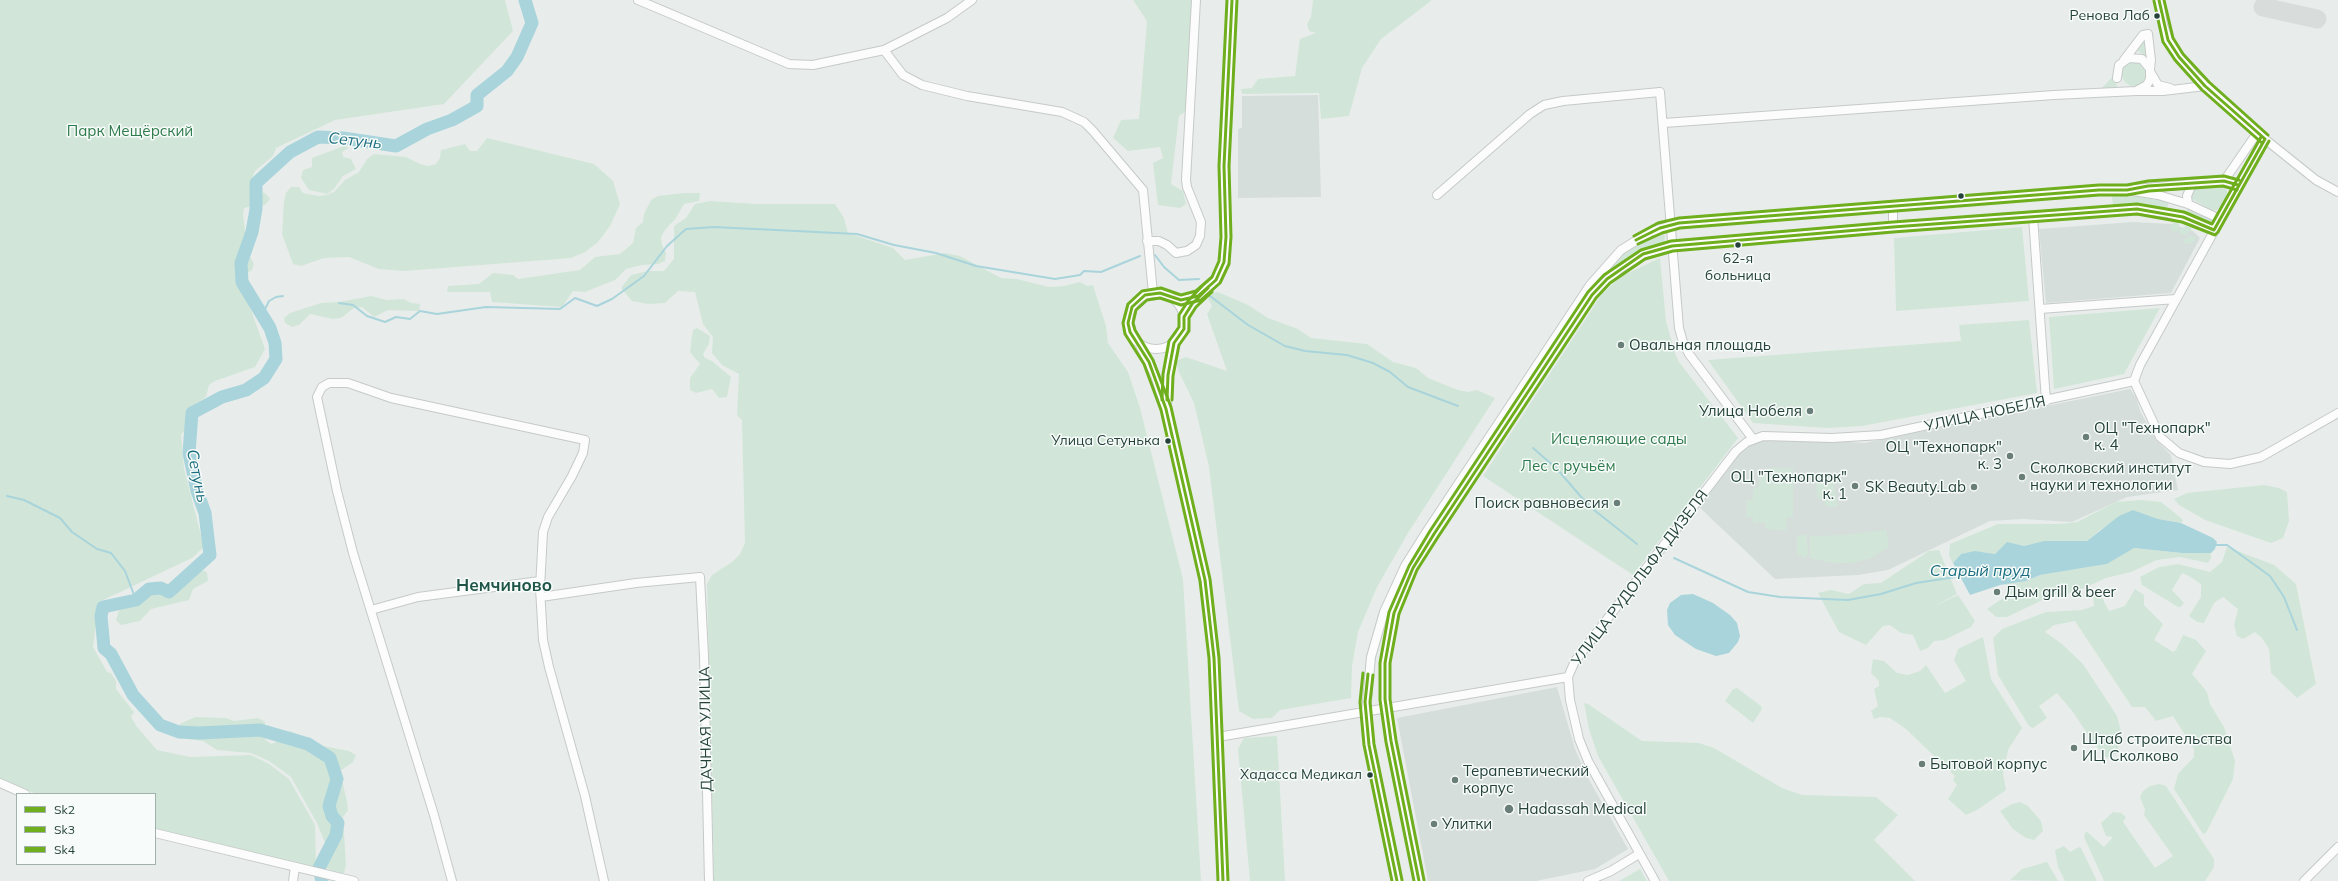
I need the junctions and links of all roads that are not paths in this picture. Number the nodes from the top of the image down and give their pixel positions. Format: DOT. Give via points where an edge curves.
graph roads {
  1 [pos="638,0"];
  2 [pos="972,0"];
  3 [pos="1196,0"];
  4 [pos="1232,0"];
  5 [pos="2159,0"];
  6 [pos="884,50"];
  7 [pos="2123,60"];
  8 [pos="2150,71"];
  9 [pos="2117,78"];
  10 [pos="2205,86"];
  11 [pos="2175,88"];
  12 [pos="2136,91"];
  13 [pos="1664,123"];
  14 [pos="2257,133"];
  15 [pos="2265,139"];
  16 [pos="2224,181"];
  17 [pos="2192,184"];
  18 [pos="2238,185"];
  19 [pos="2127,190"];
  20 [pos="2338,192"];
  21 [pos="1437,195"];
  22 [pos="2188,204"];
  23 [pos="1893,206"];
  24 [pos="2033,217"];
  25 [pos="2220,219"];
  26 [pos="1671,225"];
  27 [pos="1893,226"];
  28 [pos="2214,230"];
  29 [pos="1147,241"];
  30 [pos="1672,246"];
  31 [pos="1153,293"];
  32 [pos="1198,296"];
  33 [pos="1173,299"];
  34 [pos="2176,300"];
  35 [pos="2040,309"];
  36 [pos="1184,317"];
  37 [pos="1174,343"];
  38 [pos="1140,345"];
  39 [pos="2134,381"];
  40 [pos="2046,401"];
  41 [pos="1166,409"];
  42 [pos="2338,414"];
  43 [pos="1753,439"];
  44 [pos="540,581"];
  45 [pos="541,598"];
  46 [pos="371,610"];
  47 [pos="1568,677"];
  48 [pos="1386,708"];
  49 [pos="1366,712"];
  50 [pos="1218,737"];
  51 [pos="0,783"];
  52 [pos="23,793"];
  53 [pos="156,833"];
  54 [pos="2338,846"];
  55 [pos="1639,854"];
  56 [pos="295,867"];
  57 [pos="293,881"];
  58 [pos="354,881"];
  59 [pos="452,881"];
  60 [pos="604,881"];
  61 [pos="709,881"];
  62 [pos="1223,881"];
  63 [pos="1396,881"];
  64 [pos="1419,881"];
  65 [pos="1588,881"];
  66 [pos="1655,881"];
  67 [pos="2304,881"];
  1 -- 6 [label="street" via="789,64 813,65"];
  2 -- 6 [label="street" via="947,18"];
  3 -- 29 [label="street" via="1186,180 1201,222 1200,236 1196,246 1176,253 1159,241"];
  4 -- 32 [label="street" via="1224,166 1224,262 1216,280"];
  5 -- 10 [label="street" via="2168,40 2179,57"];
  6 -- 29 [label="street" via="903,75 922,85 967,96 1062,112 1084,122 1143,190"];
  7 -- 8 [label="street" via="2136,57 2142,59"];
  7 -- 8 [label="street" via="2143,34 2148,34"];
  7 -- 9 [label="street" via="2117,71"];
  8 -- 11 [label="street" via="2158,85"];
  8 -- 12 [label="street" via="2147,84"];
  10 -- 11 [label="street"];
  10 -- 14 [label="street"];
  11 -- 12 [label="street" via="2163,91"];
  12 -- 13 [label="street"];
  13 -- 21 [label="street" via="1660,92 1553,102 1530,114"];
  13 -- 26 [label="street"];
  14 -- 15 [label="street"];
  14 -- 16 [label="street"];
  15 -- 18 [label="street"];
  15 -- 20 [label="street" via="2316,180"];
  16 -- 17 [label="street"];
  16 -- 18 [label="street"];
  17 -- 19 [label="street" via="2148,186"];
  17 -- 22 [label="street" via="2187,196"];
  18 -- 25 [label="street"];
  19 -- 22 [label="street" via="2158,195"];
  19 -- 23 [label="street"];
  22 -- 25 [label="street"];
  23 -- 26 [label="street"];
  23 -- 27 [label="street"];
  24 -- 27 [label="street"];
  24 -- 28 [label="street" via="2154,210 2183,217"];
  24 -- 35 [label="street"];
  25 -- 28 [label="street"];
  26 -- 30 [label="street"];
  26 -- 49 [label="street" via="1650,232 1630,243 1599,273 1427,531 1392,591 1376,635 1367,683"];
  27 -- 30 [label="street"];
  28 -- 34 [label="street"];
  29 -- 31 [label="street"];
  30 -- 43 [label="street" via="1679,328 1683,342"];
  30 -- 48 [label="street" via="1654,250 1630,262 1592,295 1434,534 1413,568 1394,613 1385,663"];
  31 -- 33 [label="street" via="1167,295"];
  31 -- 38 [label="street" via="1138,300 1129,315 1130,332"];
  32 -- 33 [label="street" via="1182,300"];
  32 -- 36 [label="street"];
  33 -- 36 [label="street"];
  34 -- 35 [label="street"];
  34 -- 39 [label="street" via="2140,365"];
  35 -- 40 [label="street"];
  36 -- 37 [label="street" via="1184,329"];
  37 -- 38 [label="street" via="1157,350"];
  37 -- 41 [label="street" via="1168,375"];
  38 -- 41 [label="street" via="1155,375"];
  39 -- 40 [label="street, УЛИЦА НОБЕЛЯ"];
  39 -- 42 [label="street" via="2160,437 2179,453 2204,462 2230,464 2261,457"];
  40 -- 43 [label="street, УЛИЦА НОБЕЛЯ" via="1859,438 1776,435"];
  41 -- 50 [label="street" via="1204,580 1214,658"];
  43 -- 47 [label="street, УЛИЦА РУДОЛЬФА ДИЗЕЛЯ" via="1736,452 1575,661"];
  44 -- 45 [label="street"];
  44 -- 46 [label="street" via="418,597"];
  44 -- 46 [label="street" via="543,532 548,517 583,453 585,440 391,398 348,383 329,383 317,397 318,412 353,553"];
  45 -- 60 [label="street" via="543,640 549,667 585,796"];
  45 -- 61 [label="street, ДАЧНАЯ УЛИЦА" via="636,583 700,577"];
  46 -- 59 [label="street"];
  47 -- 48 [label="street"];
  47 -- 55 [label="street, УЛИЦА РУДОЛЬФА ДИЗЕЛЯ" via="1570,700 1588,761"];
  48 -- 49 [label="street"];
  48 -- 64 [label="street"];
  49 -- 50 [label="street"];
  49 -- 63 [label="street" via="1369,745"];
  50 -- 62 [label="street"];
  51 -- 52 [label="street"];
  53 -- 56 [label="street"];
  54 -- 67 [label="street"];
  55 -- 65 [label="street"];
  55 -- 66 [label="street, УЛИЦА РУДОЛЬФА ДИЗЕЛЯ"];
  56 -- 57 [label="street"];
  56 -- 58 [label="street"];
}
